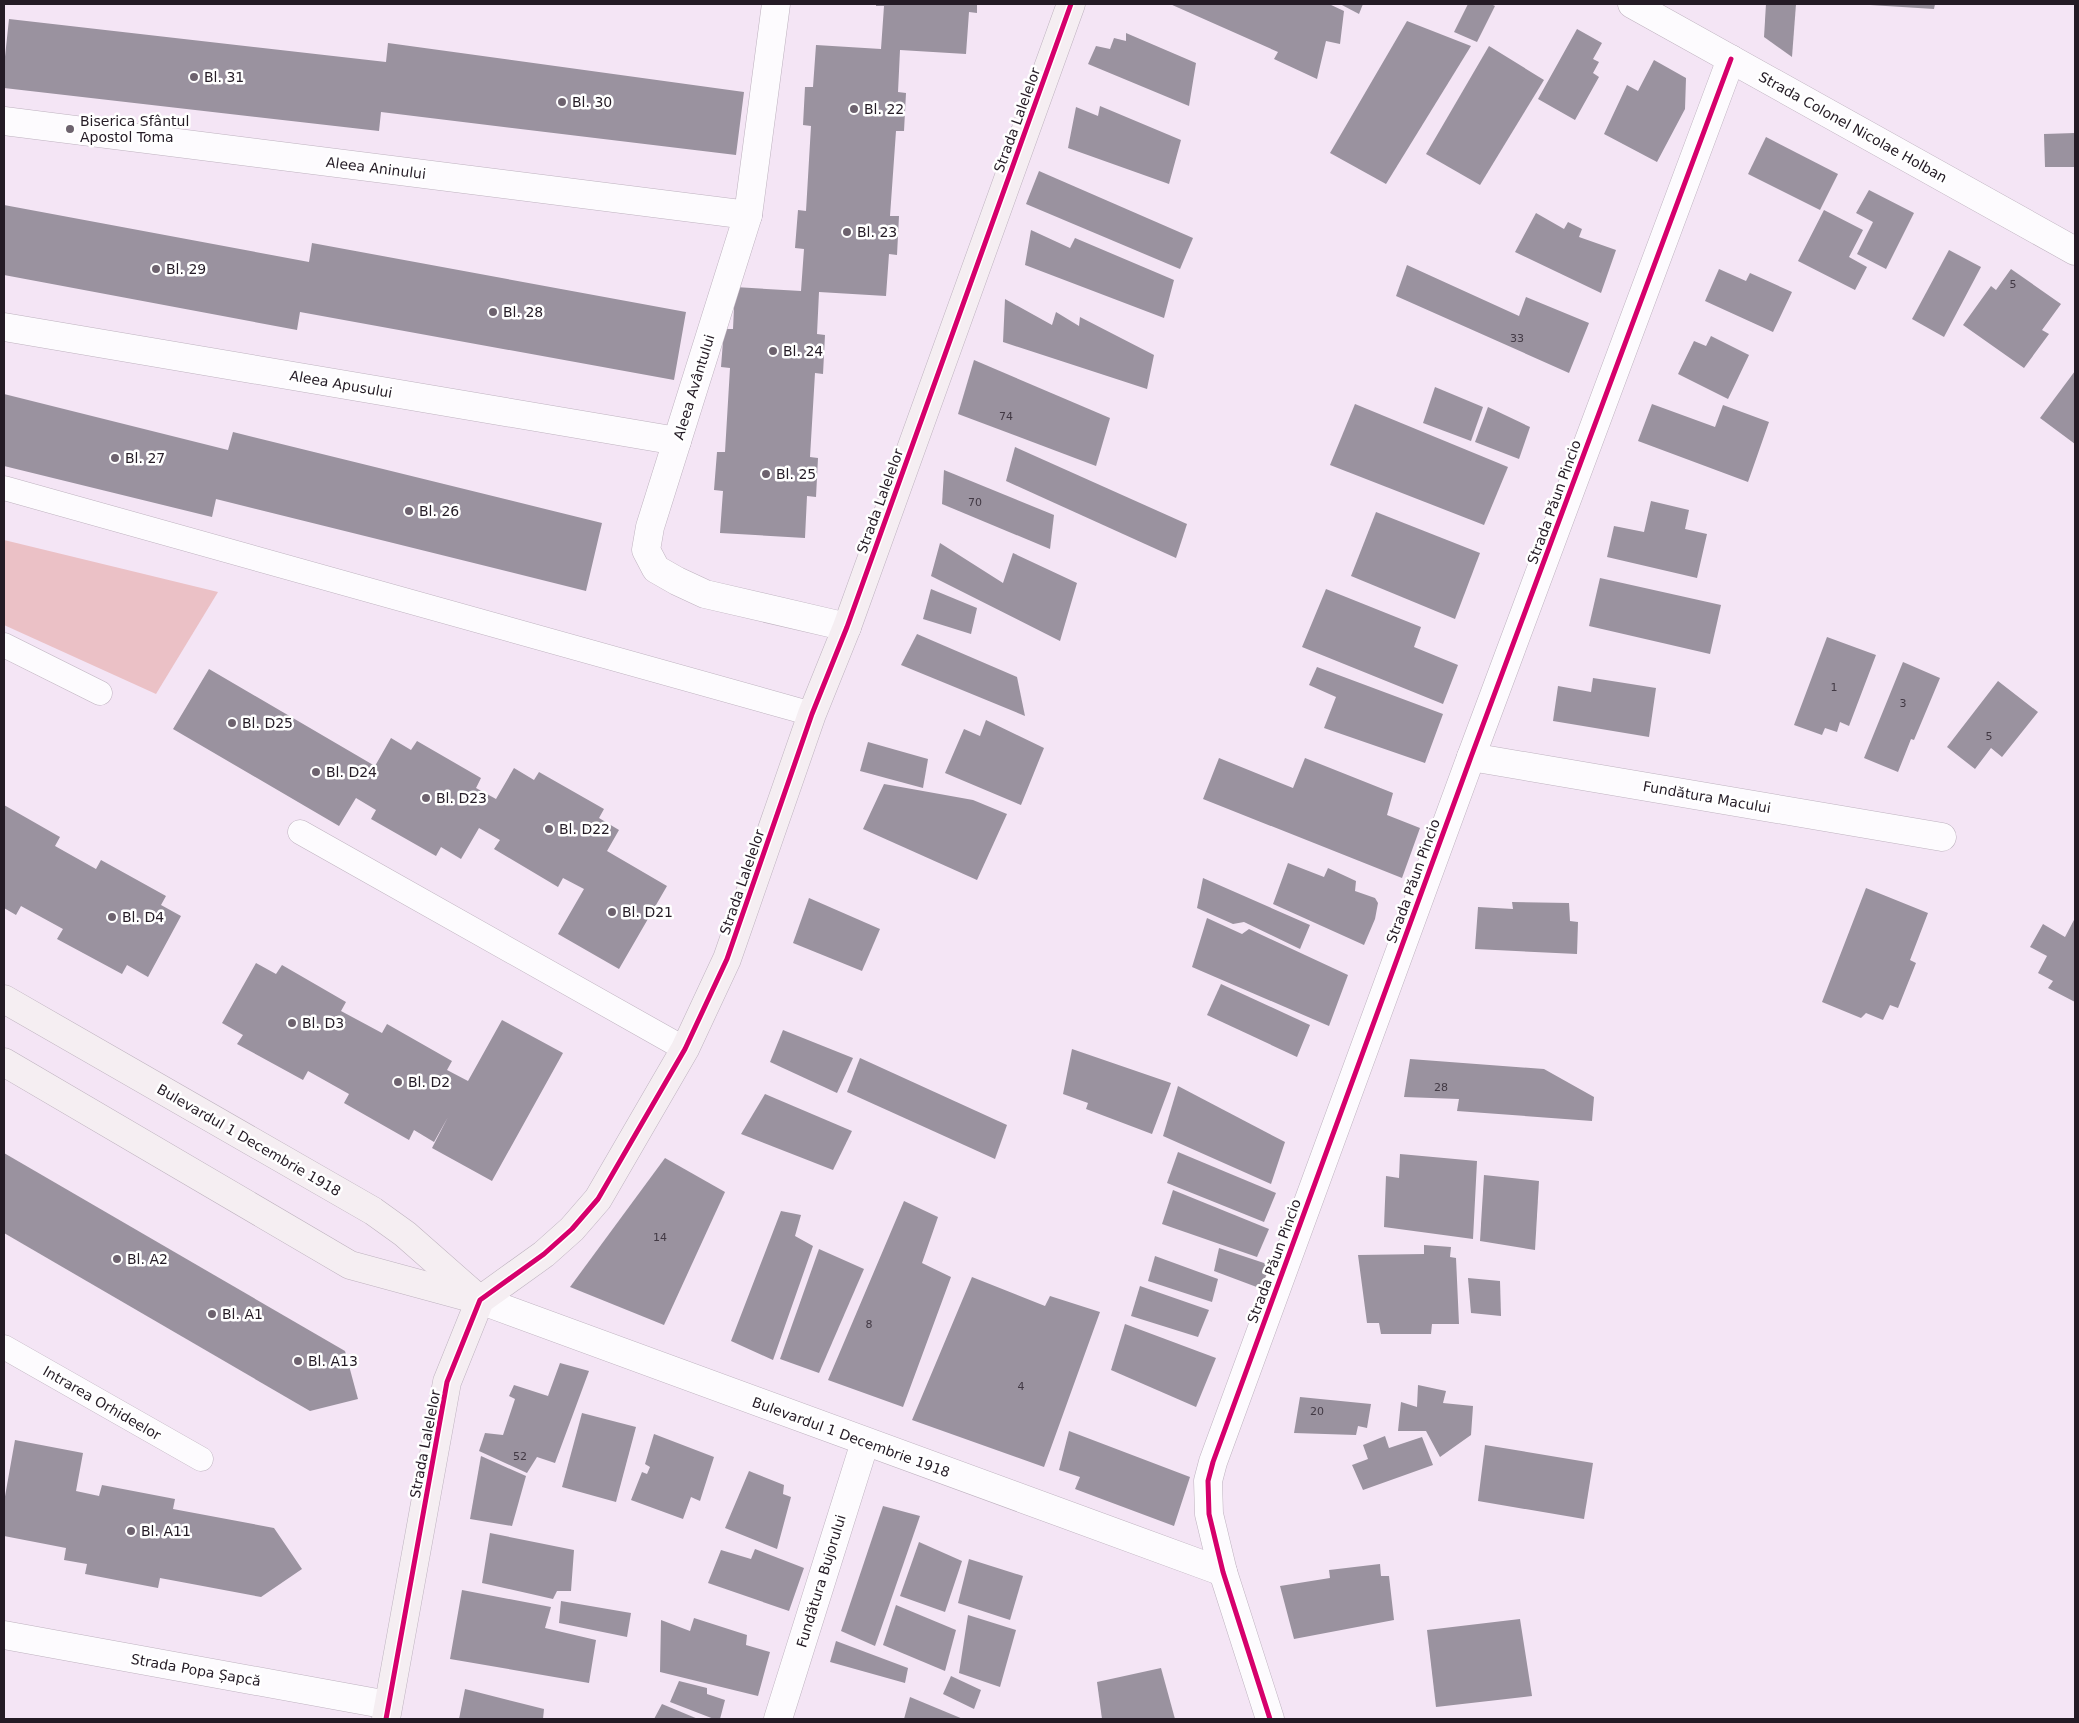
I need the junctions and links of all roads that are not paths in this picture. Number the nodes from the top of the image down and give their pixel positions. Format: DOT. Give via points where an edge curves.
graph roads {
  1 [pos="776,4"];
  2 [pos="1071,4"];
  3 [pos="1632,4"];
  4 [pos="1731,59"];
  5 [pos="4,121"];
  6 [pos="748,215"];
  7 [pos="2075,251"];
  8 [pos="4,327"];
  9 [pos="677,441"];
  10 [pos="4,488"];
  11 [pos="848,627"];
  12 [pos="4,645"];
  13 [pos="100,693"];
  14 [pos="812,714"];
  15 [pos="1471,757"];
  16 [pos="300,832"];
  17 [pos="1942,837"];
  18 [pos="4,999"];
  19 [pos="686,1049"];
  20 [pos="4,1062"];
  21 [pos="480,1300"];
  22 [pos="4,1347"];
  23 [pos="865,1442"];
  24 [pos="201,1459"];
  25 [pos="1223,1572"];
  26 [pos="4,1635"];
  27 [pos="387,1712"];
  28 [pos="778,1719"];
  29 [pos="1270,1719"];
  1 -- 6 [label="street, Aleea Avântului"];
  2 -- 11 [label="street, Strada Lalelelor"];
  3 -- 4 [label="street, Strada Colonel Nicolae Holban"];
  4 -- 7 [label="street, Strada Colonel Nicolae Holban"];
  4 -- 15 [label="street, Strada Păun Pincio"];
  5 -- 6 [label="street, Aleea Aninului"];
  6 -- 9 [label="street, Aleea Avântului"];
  8 -- 9 [label="street, Aleea Apusului"];
  9 -- 11 [label="street, Aleea Avântului" via="646,550 656,569 705,594"];
  10 -- 14 [label="lane"];
  11 -- 14 [label="street, Strada Lalelelor"];
  12 -- 13 [label="lane"];
  14 -- 19 [label="street, Strada Lalelelor" via="726,960"];
  15 -- 17 [label="street, Fundătura Macului"];
  15 -- 25 [label="street, Strada Păun Pincio" via="1216,1451 1207,1497"];
  16 -- 19 [label="lane"];
  18 -- 21 [label="street, Bulevardul 1 Decembrie 1918" via="373,1211 405,1234"];
  19 -- 21 [label="street, Strada Lalelelor" via="621,1159 572,1230"];
  20 -- 21 [label="street, Bulevardul 1 Decembrie 1918" via="350,1265"];
  21 -- 23 [label="street, Bulevardul 1 Decembrie 1918"];
  21 -- 27 [label="street, Strada Lalelelor" via="448,1382"];
  22 -- 24 [label="lane, Intrarea Orhideelor"];
  23 -- 25 [label="street, Bulevardul 1 Decembrie 1918"];
  23 -- 28 [label="street, Fundătura Bujorului"];
  25 -- 29 [label="street, Strada Păun Pincio"];
  26 -- 27 [label="street, Strada Popa Șapcă"];
}
